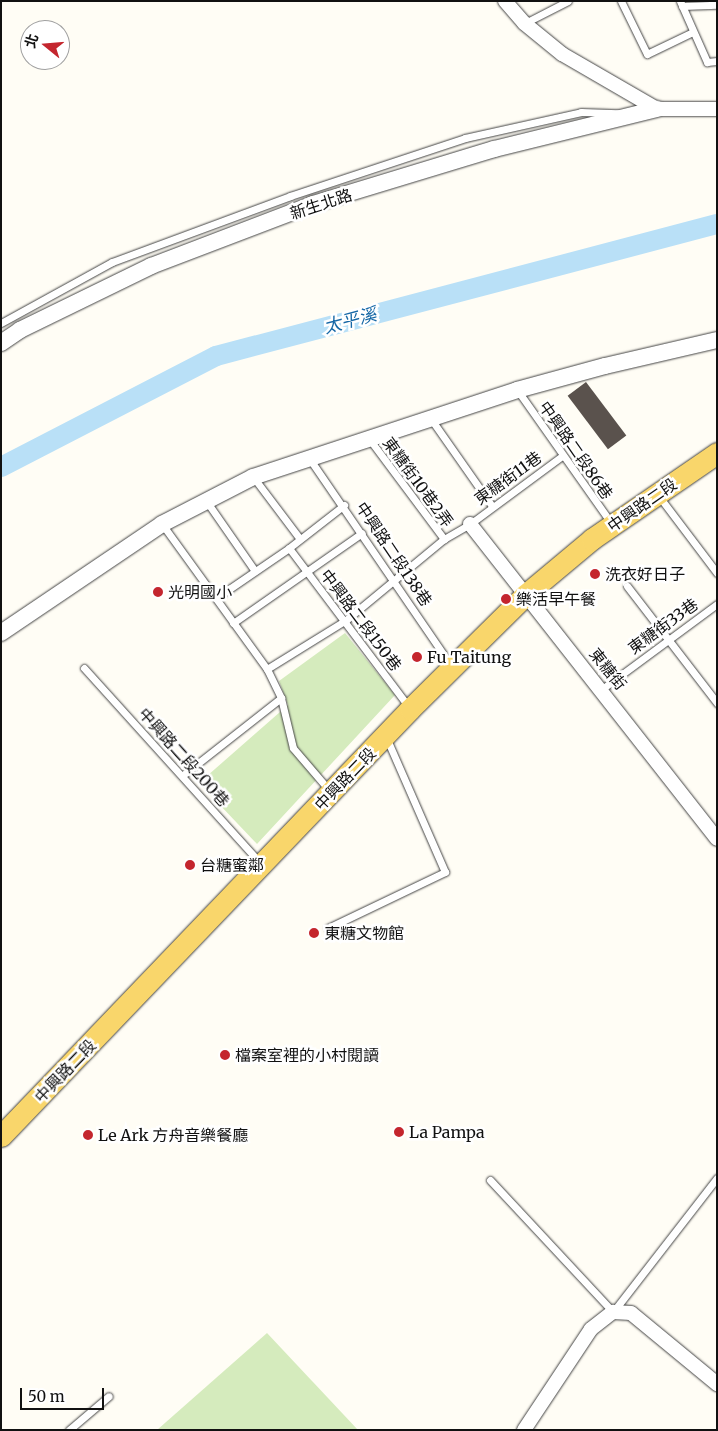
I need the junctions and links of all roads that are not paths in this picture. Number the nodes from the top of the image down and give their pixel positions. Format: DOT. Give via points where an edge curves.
graph roads {
  1 [pos="505,1"];
  2 [pos="568,1"];
  3 [pos="621,1"];
  4 [pos="681,4"];
  5 [pos="717,6"];
  6 [pos="524,23"];
  7 [pos="694,32"];
  8 [pos="717,62"];
  9 [pos="657,109"];
  10 [pos="717,109"];
  11 [pos="636,113"];
  12 [pos="1,323"];
  13 [pos="717,340"];
  14 [pos="1,343"];
  15 [pos="517,390"];
  16 [pos="431,419"];
  17 [pos="370,440"];
  18 [pos="717,452"];
  19 [pos="562,456"];
  20 [pos="309,458"];
  21 [pos="253,477"];
  22 [pos="657,494"];
  23 [pos="206,501"];
  24 [pos="344,505"];
  25 [pos="492,506"];
  26 [pos="162,524"];
  27 [pos="470,524"];
  28 [pos="613,525"];
  29 [pos="362,533"];
  30 [pos="300,539"];
  31 [pos="444,540"];
  32 [pos="289,548"];
  33 [pos="308,571"];
  34 [pos="254,572"];
  35 [pos="717,572"];
  36 [pos="394,580"];
  37 [pos="627,586"];
  38 [pos="525,595"];
  39 [pos="216,598"];
  40 [pos="717,604"];
  41 [pos="346,620"];
  42 [pos="233,623"];
  43 [pos="1,633"];
  44 [pos="668,639"];
  45 [pos="84,668"];
  46 [pos="453,668"];
  47 [pos="267,670"];
  48 [pos="602,689"];
  49 [pos="280,698"];
  50 [pos="717,703"];
  51 [pos="410,709"];
  52 [pos="386,737"];
  53 [pos="183,775"];
  54 [pos="330,792"];
  55 [pos="717,839"];
  56 [pos="263,866"];
  57 [pos="328,928"];
  58 [pos="1,1136"];
  59 [pos="717,1178"];
  60 [pos="490,1180"];
  61 [pos="613,1312"];
  62 [pos="717,1384"];
  63 [pos="108,1396"];
  64 [pos="69,1430"];
  65 [pos="524,1430"];
  1 -- 6 [label="street"];
  2 -- 6 [label="lane"];
  3 -- 7 [label="lane" via="647,54"];
  4 -- 5 [label="lane"];
  4 -- 7 [label="lane"];
  6 -- 9 [label="street" via="562,54"];
  7 -- 8 [label="lane" via="707,62"];
  9 -- 10 [label="street"];
  9 -- 11 [label="street, 新生北路"];
  11 -- 12 [label="lane" via="582,112 465,138 290,196 112,262"];
  11 -- 14 [label="street, 新生北路" via="494,148 313,204 151,266 20,330"];
  13 -- 15 [label="street"];
  15 -- 16 [label="street"];
  15 -- 19 [label="lane, 中興路二段86巷"];
  16 -- 17 [label="street"];
  16 -- 25 [label="lane"];
  17 -- 20 [label="street"];
  17 -- 31 [label="lane, 東糖街10巷2弄"];
  18 -- 22 [label="main road, 中興路二段"];
  19 -- 25 [label="lane, 東糖街11巷"];
  19 -- 28 [label="lane, 中興路二段86巷"];
  20 -- 21 [label="street"];
  20 -- 24 [label="lane, 中興路二段138巷"];
  21 -- 23 [label="street"];
  21 -- 30 [label="lane"];
  22 -- 28 [label="main road, 中興路二段"];
  22 -- 35 [label="lane"];
  23 -- 26 [label="street"];
  23 -- 34 [label="lane"];
  24 -- 29 [label="lane, 中興路二段138巷"];
  24 -- 30 [label="lane"];
  25 -- 27 [label="lane, 東糖街11巷"];
  26 -- 39 [label="lane"];
  26 -- 43 [label="street"];
  27 -- 31 [label="lane, 東糖街11巷"];
  27 -- 38 [label="street, 東糖街"];
  28 -- 38 [label="main road, 中興路二段"];
  29 -- 33 [label="lane"];
  29 -- 36 [label="lane, 中興路二段138巷"];
  30 -- 32 [label="lane"];
  31 -- 36 [label="lane, 東糖街11巷"];
  32 -- 33 [label="lane, 中興路二段150巷"];
  32 -- 34 [label="lane"];
  33 -- 41 [label="lane, 中興路二段150巷"];
  33 -- 42 [label="lane"];
  34 -- 39 [label="lane"];
  36 -- 41 [label="lane, 東糖街11巷"];
  36 -- 46 [label="lane, 中興路二段138巷"];
  37 -- 44 [label="lane"];
  38 -- 46 [label="main road, 中興路二段"];
  38 -- 48 [label="street, 東糖街"];
  39 -- 42 [label="lane"];
  40 -- 44 [label="lane, 東糖街33巷"];
  41 -- 47 [label="lane, 東糖街11巷"];
  41 -- 51 [label="lane, 中興路二段150巷"];
  42 -- 47 [label="lane"];
  44 -- 48 [label="lane, 東糖街33巷"];
  44 -- 50 [label="lane"];
  45 -- 53 [label="lane, 中興路二段200巷"];
  46 -- 51 [label="main road, 中興路二段"];
  47 -- 49 [label="lane"];
  48 -- 55 [label="street, 東糖街"];
  49 -- 53 [label="lane"];
  49 -- 54 [label="lane" via="293,748"];
  51 -- 52 [label="main road, 中興路二段"];
  52 -- 54 [label="main road, 中興路二段"];
  52 -- 57 [label="lane" via="445,872"];
  53 -- 56 [label="lane, 中興路二段200巷"];
  54 -- 56 [label="main road, 中興路二段"];
  56 -- 58 [label="main road, 中興路二段"];
  59 -- 61 [label="lane"];
  60 -- 61 [label="lane"];
  61 -- 62 [label="street" via="631,1313"];
  61 -- 65 [label="street" via="591,1329"];
  63 -- 64 [label="lane"];
}
